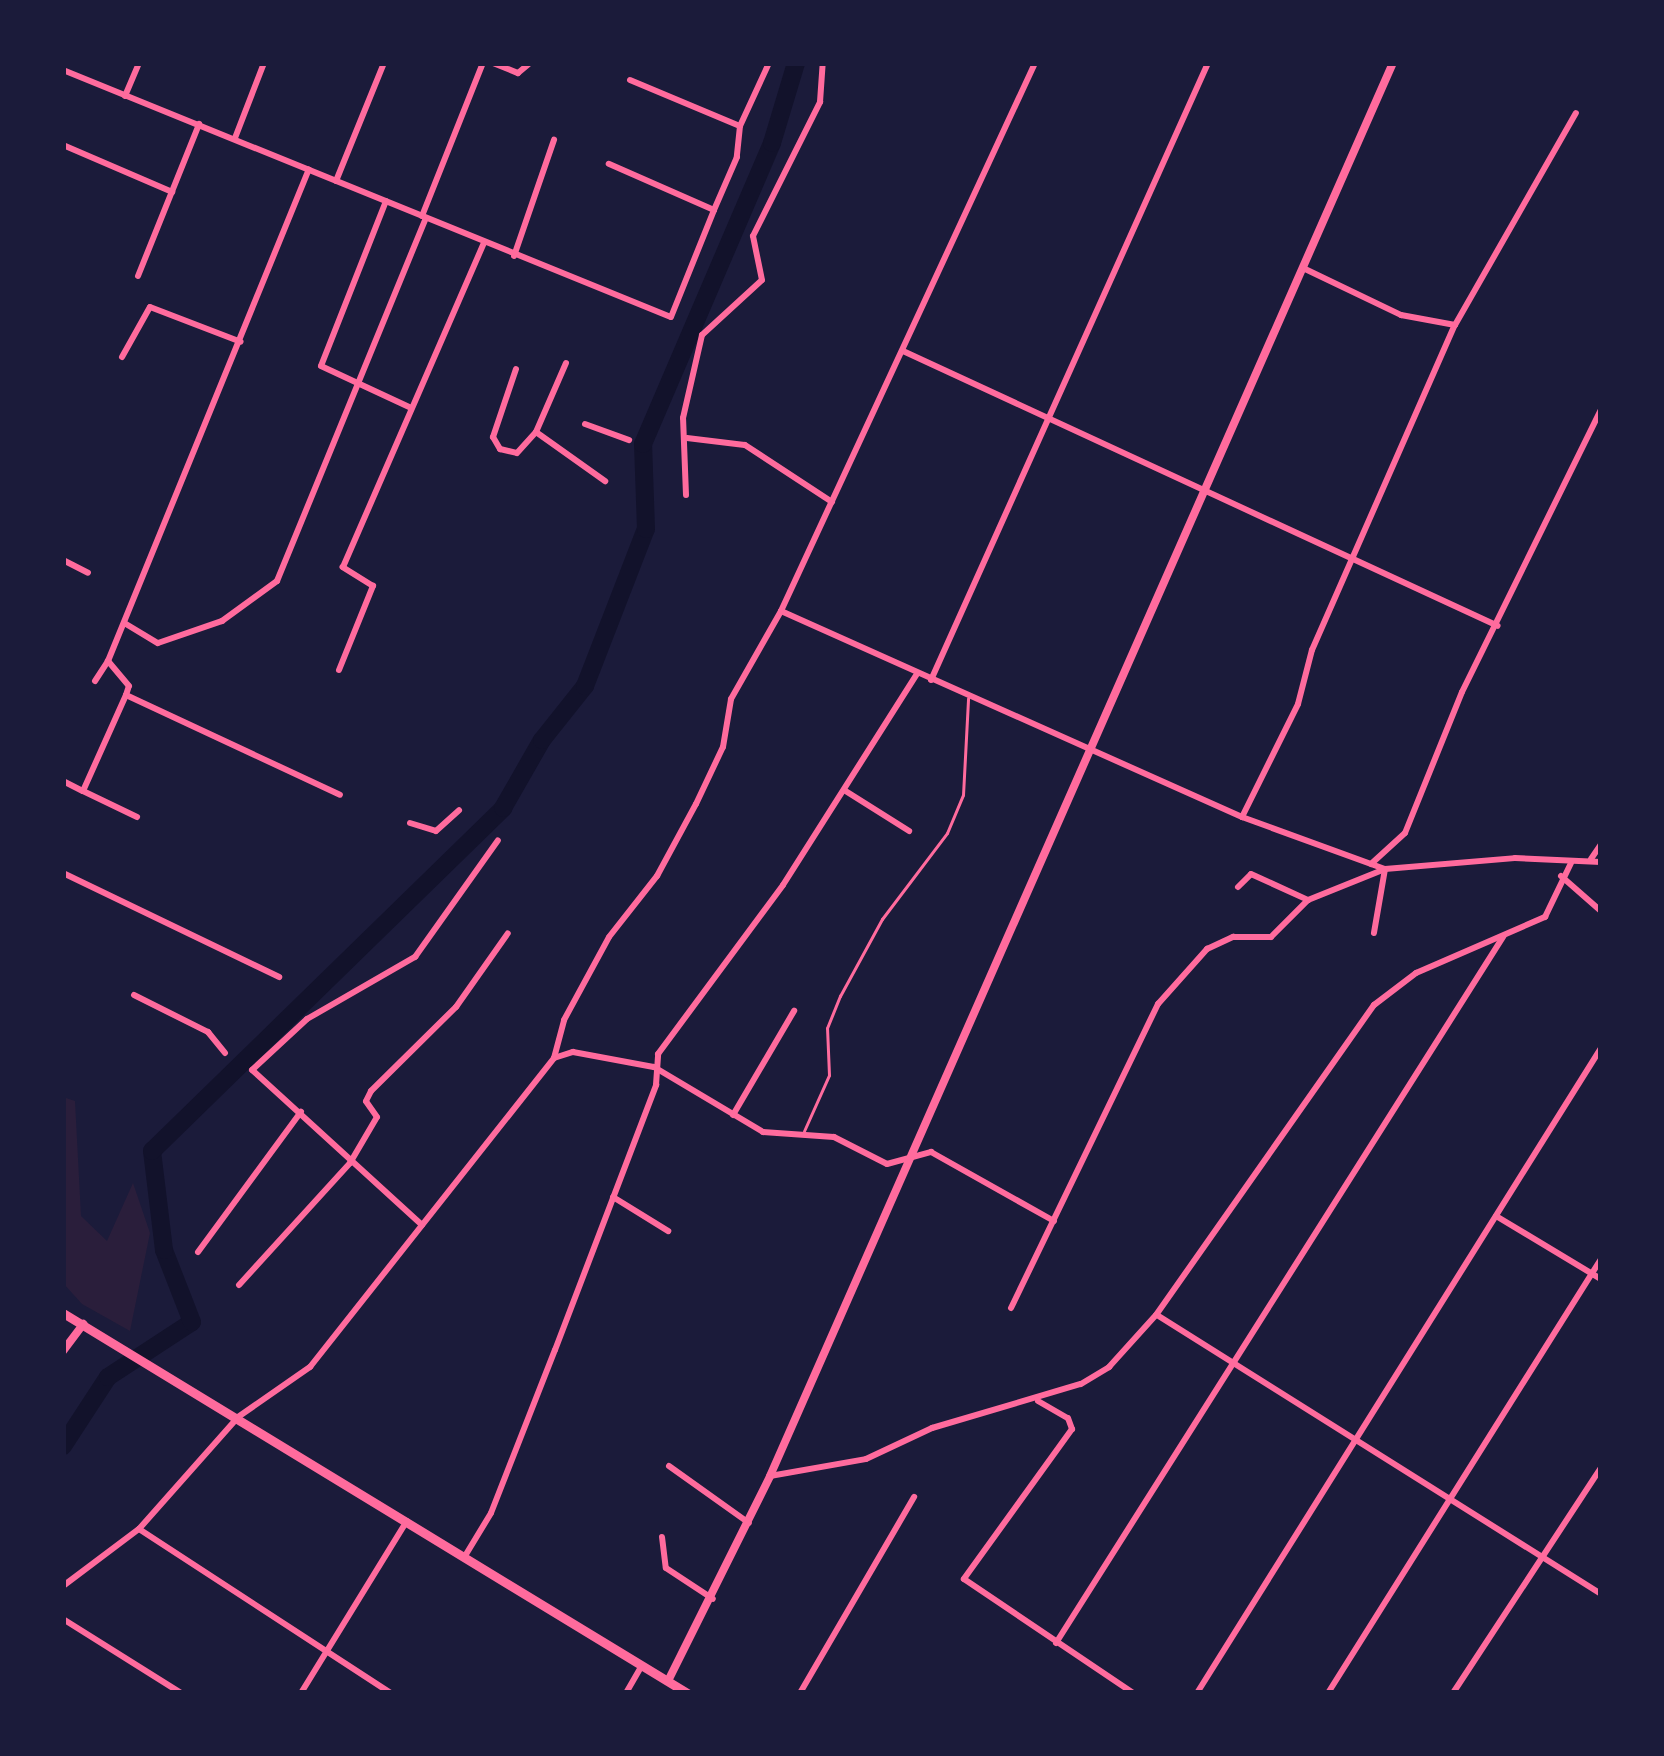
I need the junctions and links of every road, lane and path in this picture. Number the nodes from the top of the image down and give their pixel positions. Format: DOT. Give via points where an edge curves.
graph roads {
  1 [pos="139,63"];
  2 [pos="265,63"];
  3 [pos="384,63"];
  4 [pos="483,63"];
  5 [pos="494,63"];
  6 [pos="530,63"];
  7 [pos="770,63"];
  8 [pos="824,63"];
  9 [pos="1035,63"];
  10 [pos="1208,63"];
  11 [pos="1393,63"];
  12 [pos="63,70"];
  13 [pos="631,80"];
  14 [pos="125,96"];
  15 [pos="1576,113"];
  16 [pos="199,124"];
  17 [pos="740,126"];
  18 [pos="235,139"];
  19 [pos="554,140"];
  20 [pos="63,145"];
  21 [pos="609,164"];
  22 [pos="309,169"];
  23 [pos="336,181"];
  24 [pos="172,191"];
  25 [pos="386,201"];
  26 [pos="714,210"];
  27 [pos="424,217"];
  28 [pos="484,244"];
  29 [pos="514,256"];
  30 [pos="1303,268"];
  31 [pos="137,276"];
  32 [pos="1454,325"];
  33 [pos="241,342"];
  34 [pos="903,351"];
  35 [pos="122,358"];
  36 [pos="566,362"];
  37 [pos="516,369"];
  38 [pos="360,386"];
  39 [pos="411,407"];
  40 [pos="1601,409"];
  41 [pos="1049,414"];
  42 [pos="585,424"];
  43 [pos="536,432"];
  44 [pos="687,439"];
  45 [pos="629,440"];
  46 [pos="604,481"];
  47 [pos="1208,491"];
  48 [pos="686,496"];
  49 [pos="832,502"];
  50 [pos="1351,555"];
  51 [pos="63,560"];
  52 [pos="88,573"];
  53 [pos="781,611"];
  54 [pos="125,624"];
  55 [pos="1498,626"];
  56 [pos="108,661"];
  57 [pos="339,670"];
  58 [pos="917,674"];
  59 [pos="931,680"];
  60 [pos="95,681"];
  61 [pos="126,695"];
  62 [pos="968,698"];
  63 [pos="1092,746"];
  64 [pos="63,781"];
  65 [pos="83,790"];
  66 [pos="844,790"];
  67 [pos="340,795"];
  68 [pos="459,811"];
  69 [pos="137,817"];
  70 [pos="1242,817"];
  71 [pos="410,823"];
  72 [pos="909,831"];
  73 [pos="498,840"];
  74 [pos="1601,844"];
  75 [pos="1591,859"];
  76 [pos="1601,862"];
  77 [pos="1570,863"];
  78 [pos="1371,864"];
  79 [pos="1385,869"];
  80 [pos="63,873"];
  81 [pos="1561,876"];
  82 [pos="1238,887"];
  83 [pos="1308,900"];
  84 [pos="1601,911"];
  85 [pos="508,933"];
  86 [pos="1374,933"];
  87 [pos="1505,934"];
  88 [pos="279,977"];
  89 [pos="134,995"];
  90 [pos="794,1011"];
  91 [pos="1601,1048"];
  92 [pos="225,1053"];
  93 [pos="554,1058"];
  94 [pos="654,1067"];
  95 [pos="301,1112"];
  96 [pos="733,1115"];
  97 [pos="921,1130"];
  98 [pos="804,1131"];
  99 [pos="931,1152"];
  100 [pos="907,1161"];
  101 [pos="350,1163"];
  102 [pos="613,1196"];
  103 [pos="1496,1216"];
  104 [pos="1054,1221"];
  105 [pos="422,1225"];
  106 [pos="668,1231"];
  107 [pos="198,1252"];
  108 [pos="1601,1259"];
  109 [pos="1592,1273"];
  110 [pos="1601,1279"];
  111 [pos="239,1285"];
  112 [pos="63,1302"];
  113 [pos="1011,1308"];
  114 [pos="66,1314"];
  115 [pos="1156,1315"];
  116 [pos="83,1324"];
  117 [pos="63,1351"];
  118 [pos="1235,1367"];
  119 [pos="1034,1400"];
  120 [pos="238,1417"];
  121 [pos="1354,1442"];
  122 [pos="669,1466"];
  123 [pos="1601,1468"];
  124 [pos="770,1476"];
  125 [pos="914,1497"];
  126 [pos="1448,1501"];
  127 [pos="406,1521"];
  128 [pos="749,1523"];
  129 [pos="139,1529"];
  130 [pos="662,1538"];
  131 [pos="465,1556"];
  132 [pos="1543,1559"];
  133 [pos="63,1586"];
  134 [pos="1601,1594"];
  135 [pos="713,1599"];
  136 [pos="63,1619"];
  137 [pos="1056,1643"];
  138 [pos="326,1651"];
  139 [pos="643,1664"];
  140 [pos="668,1681"];
  141 [pos="181,1693"];
  142 [pos="301,1693"];
  143 [pos="391,1693"];
  144 [pos="626,1693"];
  145 [pos="687,1693"];
  146 [pos="800,1693"];
  147 [pos="1133,1693"];
  148 [pos="1197,1693"];
  149 [pos="1328,1693"];
  150 [pos="1453,1693"];
  1 -- 14 [label="street"];
  2 -- 18 [label="street"];
  3 -- 23 [label="street"];
  4 -- 27 [label="street"];
  5 -- 6 [label="street" via="518,73"];
  7 -- 17 [label="street"];
  8 -- 44 [label="street" via="820,103 753,236 762,280 702,335 683,418"];
  9 -- 34 [label="street"];
  10 -- 41 [label="street"];
  11 -- 30 [label="street"];
  12 -- 14 [label="street"];
  13 -- 17 [label="street"];
  14 -- 16 [label="street"];
  15 -- 32 [label="street"];
  16 -- 18 [label="street"];
  16 -- 24 [label="street"];
  17 -- 26 [label="street" via="737,157"];
  18 -- 22 [label="street"];
  19 -- 29 [label="street"];
  20 -- 24 [label="street"];
  21 -- 26 [label="street"];
  22 -- 23 [label="street"];
  22 -- 33 [label="street"];
  23 -- 25 [label="street"];
  24 -- 31 [label="street"];
  25 -- 27 [label="street"];
  25 -- 38 [label="street" via="322,356 328,372"];
  26 -- 29 [label="street" via="670,317"];
  27 -- 28 [label="street"];
  27 -- 38 [label="street"];
  28 -- 29 [label="street"];
  28 -- 39 [label="street"];
  30 -- 32 [label="street" via="1401,314"];
  30 -- 47 [label="street"];
  32 -- 50 [label="street"];
  33 -- 35 [label="street" via="150,307"];
  33 -- 54 [label="street"];
  34 -- 41 [label="street"];
  34 -- 49 [label="street"];
  36 -- 43 [label="street"];
  37 -- 43 [label="street" via="493,437 500,449 517,453"];
  38 -- 39 [label="street"];
  38 -- 54 [label="street" via="263,598 158,643"];
  39 -- 57 [label="street" via="344,567 373,586"];
  40 -- 55 [label="street"];
  41 -- 47 [label="street"];
  41 -- 59 [label="street"];
  42 -- 45 [label="street"];
  43 -- 46 [label="street"];
  44 -- 48 [label="street"];
  44 -- 49 [label="street" via="745,445"];
  47 -- 50 [label="street"];
  47 -- 63 [label="street"];
  49 -- 53 [label="street"];
  50 -- 55 [label="street"];
  50 -- 70 [label="street" via="1298,704"];
  51 -- 52 [label="street"];
  53 -- 58 [label="street"];
  53 -- 93 [label="street" via="731,699 722,747 696,805 657,876 609,937 564,1020"];
  54 -- 56 [label="street"];
  55 -- 78 [label="street" via="1405,833"];
  56 -- 60 [label="street"];
  56 -- 61 [label="street" via="129,686"];
  58 -- 59 [label="street"];
  58 -- 66 [label="street"];
  59 -- 62 [label="street"];
  61 -- 65 [label="street"];
  61 -- 67 [label="street"];
  62 -- 63 [label="street"];
  62 -- 98 [label="lane" via="963,795 947,833 848,980 827,1028 829,1075"];
  63 -- 70 [label="street"];
  63 -- 97 [label="street"];
  64 -- 65 [label="street"];
  65 -- 69 [label="street"];
  66 -- 72 [label="street"];
  66 -- 94 [label="street"];
  68 -- 71 [label="street" via="436,831"];
  70 -- 78 [label="street"];
  73 -- 95 [label="street" via="415,958 307,1019 252,1070"];
  74 -- 75 [label="street"];
  75 -- 76 [label="street"];
  75 -- 77 [label="street"];
  77 -- 79 [label="street" via="1515,858"];
  77 -- 81 [label="street"];
  78 -- 79 [label="street"];
  79 -- 83 [label="street"];
  79 -- 86 [label="street"];
  80 -- 88 [label="street"];
  81 -- 84 [label="street"];
  81 -- 87 [label="street" via="1545,916"];
  82 -- 83 [label="street" via="1251,874"];
  83 -- 104 [label="street" via="1271,937 1233,937 1207,949 1158,1004"];
  85 -- 101 [label="street" via="457,1007 370,1091 366,1101 377,1117"];
  87 -- 115 [label="street" via="1416,973 1374,1005"];
  87 -- 118 [label="street"];
  89 -- 92 [label="street" via="208,1032"];
  90 -- 96 [label="street"];
  91 -- 103 [label="street"];
  93 -- 94 [label="street" via="572,1052"];
  93 -- 105 [label="street"];
  94 -- 96 [label="street"];
  94 -- 102 [label="street" via="656,1085"];
  95 -- 101 [label="street"];
  95 -- 107 [label="street"];
  96 -- 98 [label="street" via="764,1132"];
  97 -- 99 [label="street"];
  97 -- 100 [label="street"];
  98 -- 100 [label="street" via="886,1164"];
  99 -- 100 [label="street"];
  99 -- 104 [label="street"];
  100 -- 124 [label="street"];
  101 -- 105 [label="street"];
  101 -- 111 [label="street"];
  102 -- 106 [label="street"];
  102 -- 131 [label="street" via="491,1513"];
  103 -- 109 [label="street"];
  103 -- 121 [label="street"];
  104 -- 113 [label="street"];
  105 -- 120 [label="street" via="310,1366"];
  108 -- 109 [label="street"];
  109 -- 110 [label="street"];
  109 -- 126 [label="street"];
  112 -- 116 [label="main road"];
  114 -- 116 [label="main road"];
  115 -- 118 [label="street"];
  115 -- 119 [label="street" via="1108,1367"];
  116 -- 117 [label="street"];
  116 -- 120 [label="main road"];
  118 -- 121 [label="street"];
  118 -- 137 [label="street"];
  119 -- 124 [label="street" via="932,1427 866,1459"];
  119 -- 137 [label="street" via="1068,1418 1072,1430 964,1579"];
  120 -- 127 [label="main road"];
  120 -- 129 [label="street"];
  121 -- 126 [label="street"];
  121 -- 148 [label="street"];
  122 -- 128 [label="street"];
  123 -- 132 [label="street"];
  124 -- 128 [label="street"];
  125 -- 146 [label="street"];
  126 -- 132 [label="street"];
  126 -- 149 [label="street"];
  127 -- 131 [label="main road"];
  127 -- 138 [label="street"];
  128 -- 135 [label="street"];
  129 -- 133 [label="street"];
  129 -- 138 [label="street"];
  130 -- 135 [label="street" via="666,1568"];
  131 -- 139 [label="main road"];
  132 -- 134 [label="street"];
  132 -- 150 [label="street"];
  135 -- 140 [label="street"];
  136 -- 141 [label="street"];
  137 -- 147 [label="street"];
  138 -- 142 [label="street"];
  138 -- 143 [label="street"];
  139 -- 140 [label="main road"];
  139 -- 144 [label="street"];
  140 -- 145 [label="main road"];
}
